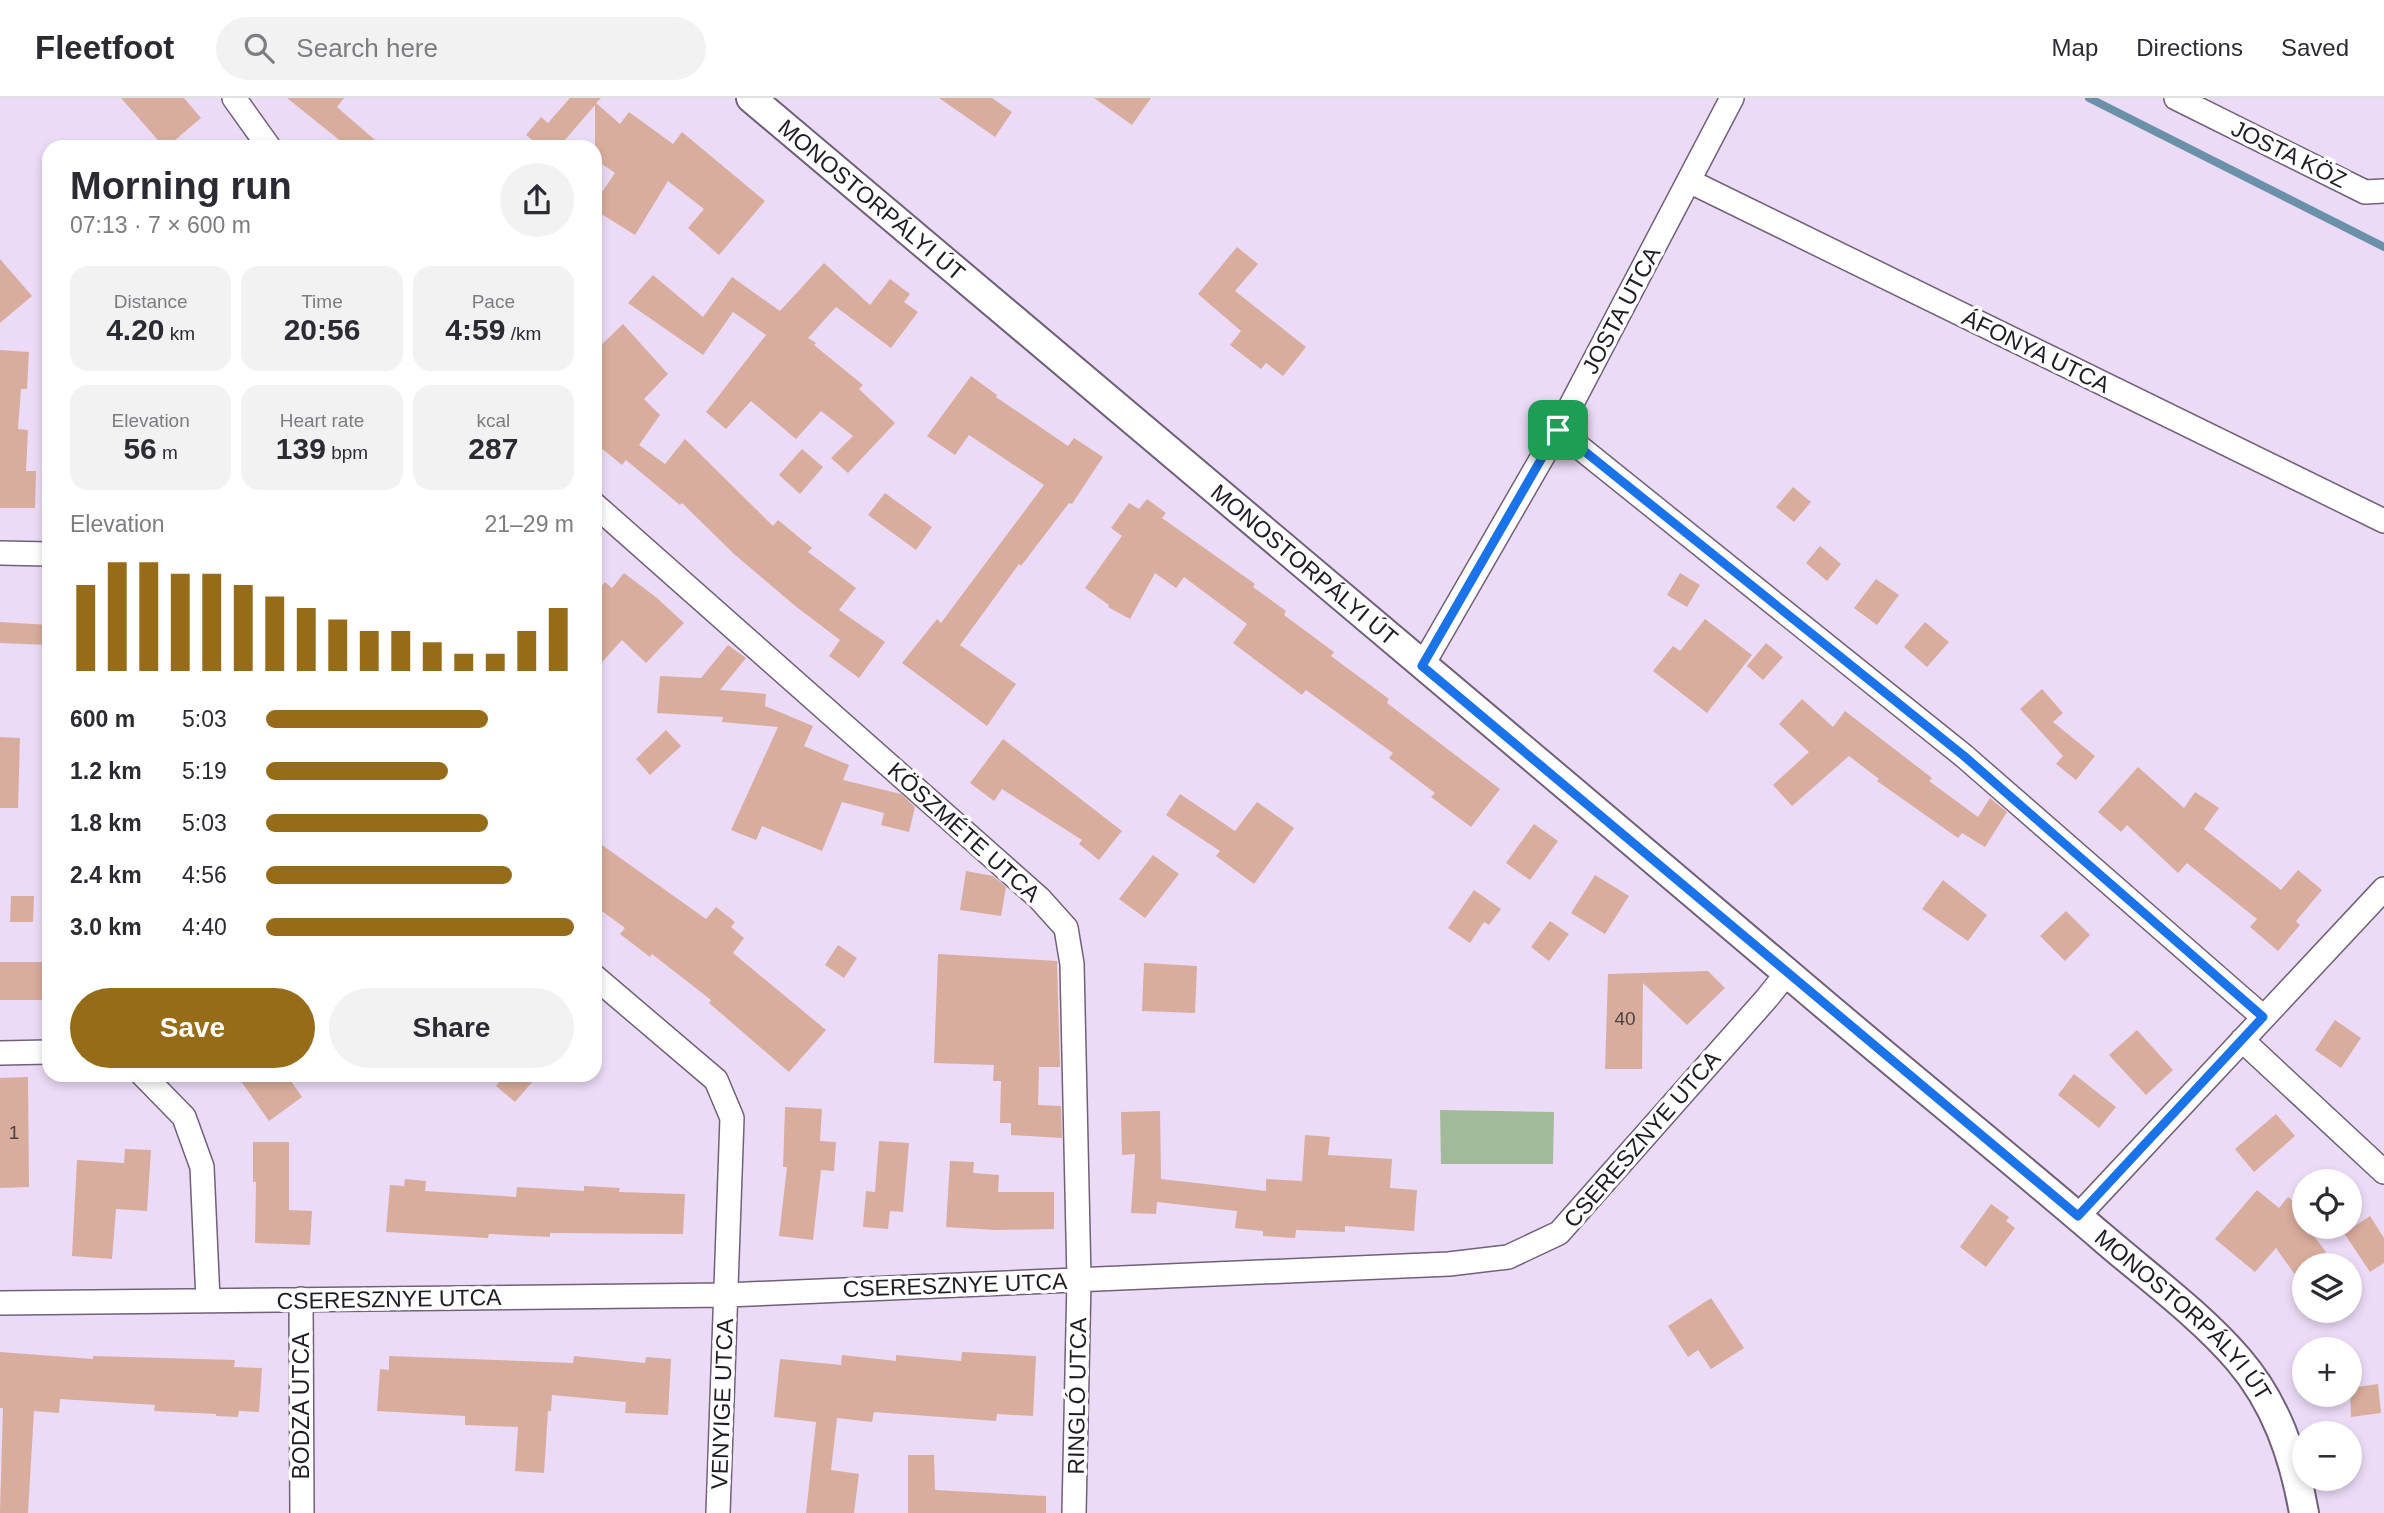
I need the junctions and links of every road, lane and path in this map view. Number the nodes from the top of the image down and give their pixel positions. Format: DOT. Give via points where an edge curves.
graph roads {
  1 [pos="234,98"];
  2 [pos="751,98"];
  3 [pos="1732,98"];
  4 [pos="2176,98"];
  5 [pos="264,140"];
  6 [pos="1689,181"];
  7 [pos="2374,192"];
  8 [pos="1558,430"];
  9 [pos="602,511"];
  10 [pos="2384,521"];
  11 [pos="0,553"];
  12 [pos="42,554"];
  13 [pos="1422,666"];
  14 [pos="2384,889"];
  15 [pos="1787,973"];
  16 [pos="602,983"];
  17 [pos="2263,1017"];
  18 [pos="2242,1040"];
  19 [pos="0,1052"];
  20 [pos="42,1052"];
  21 [pos="150,1082"];
  22 [pos="2384,1172"];
  23 [pos="2078,1216"];
  24 [pos="1079,1280"];
  25 [pos="726,1295"];
  26 [pos="208,1300"];
  27 [pos="301,1300"];
  28 [pos="0,1303"];
  29 [pos="302,1513"];
  30 [pos="718,1513"];
  31 [pos="1074,1513"];
  32 [pos="2304,1513"];
  1 -- 5 [label="street"];
  2 -- 13 [label="street, MONOSTORPÁLYI ÚT"];
  3 -- 6 [label="street, JOSTA UTCA"];
  4 -- 7 [label="street, JOSTA KÖZ"];
  6 -- 8 [label="street, JOSTA UTCA"];
  6 -- 10 [label="street, ÁFONYA UTCA"];
  8 -- 13 [label="street, JOSTA UTCA"];
  8 -- 17 [label="street" via="1964,756"];
  9 -- 24 [label="street, KÖSZMÉTE UTCA" via="1039,898 1066,928 1072,964"];
  11 -- 12 [label="street"];
  13 -- 15 [label="street, MONOSTORPÁLYI ÚT"];
  14 -- 17 [label="street"];
  15 -- 23 [label="street, MONOSTORPÁLYI ÚT"];
  15 -- 24 [label="street, CSERESZNYE UTCA" via="1559,1233 1508,1256 1449,1264"];
  16 -- 25 [label="street, VENYIGE UTCA" via="716,1080 732,1118"];
  17 -- 18 [label="street"];
  18 -- 22 [label="street"];
  18 -- 23 [label="street"];
  19 -- 20 [label="street"];
  21 -- 26 [label="street" via="184,1117 202,1167"];
  23 -- 32 [label="street, MONOSTORPÁLYI ÚT" via="2241,1362 2285,1436"];
  24 -- 25 [label="street, CSERESZNYE UTCA"];
  24 -- 31 [label="street, RINGLÓ UTCA"];
  25 -- 27 [label="street, CSERESZNYE UTCA"];
  25 -- 30 [label="street, VENYIGE UTCA"];
  26 -- 27 [label="street, CSERESZNYE UTCA"];
  26 -- 28 [label="street, CSERESZNYE UTCA"];
  27 -- 29 [label="street, BODZA UTCA"];
}
